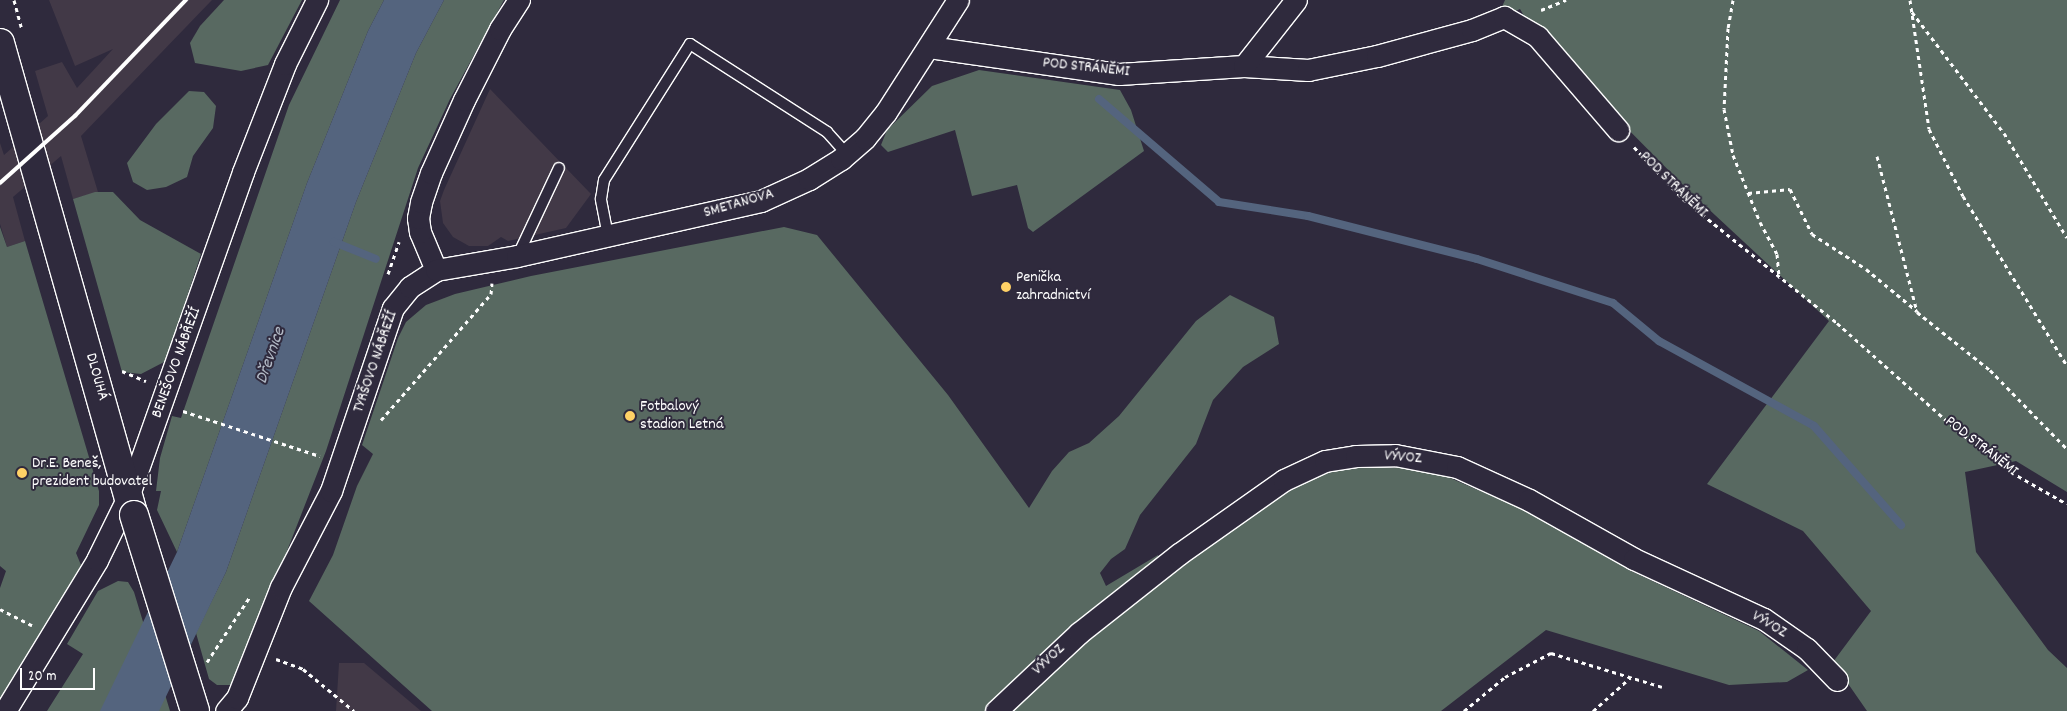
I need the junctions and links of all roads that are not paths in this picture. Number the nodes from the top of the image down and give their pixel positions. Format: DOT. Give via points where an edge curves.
graph roads {
  1 [pos="317,0"];
  2 [pos="519,0"];
  3 [pos="958,0"];
  4 [pos="1296,0"];
  5 [pos="0,43"];
  6 [pos="929,47"];
  7 [pos="1244,66"];
  8 [pos="1618,130"];
  9 [pos="847,154"];
  10 [pos="559,168"];
  11 [pos="608,236"];
  12 [pos="517,256"];
  13 [pos="436,270"];
  14 [pos="131,506"];
  15 [pos="1837,680"];
  16 [pos="5,711"];
  17 [pos="195,711"];
  18 [pos="226,711"];
  19 [pos="996,711"];
  1 -- 14 [label="street, BENEŠOVO NÁBŘEŽÍ" via="285,64 243,172"];
  2 -- 13 [label="street" via="500,29 464,100 430,173 421,202 420,232"];
  3 -- 6 [label="street, SMETANOVA"];
  4 -- 7 [label="street"];
  5 -- 14 [label="main road, DLOUHÁ"];
  6 -- 7 [label="street, POD STRÁNĚMI" via="1119,74"];
  6 -- 9 [label="street, SMETANOVA" via="886,112"];
  7 -- 8 [label="street, POD STRÁNĚMI" via="1308,70 1377,56 1472,30 1504,17 1538,36"];
  9 -- 11 [label="street, SMETANOVA" via="809,179 761,201"];
  9 -- 11 [label="lane" via="828,132 690,44 604,180 601,199"];
  10 -- 12 [label="lane"];
  11 -- 12 [label="street, SMETANOVA"];
  12 -- 13 [label="street, SMETANOVA"];
  13 -- 18 [label="street, TYRŠOVO NÁBŘEŽÍ" via="410,287 393,308 341,468 281,587 237,698"];
  14 -- 16 [label="street, BENEŠOVO NÁBŘEŽÍ"];
  14 -- 17 [label="main road, DLOUHÁ, bridge"];
  15 -- 19 [label="street, VÝVOZ" via="1807,649 1764,619 1634,559 1529,500 1449,464 1396,455 1356,456 1325,461 1284,480 1179,554 1078,633"];
}
